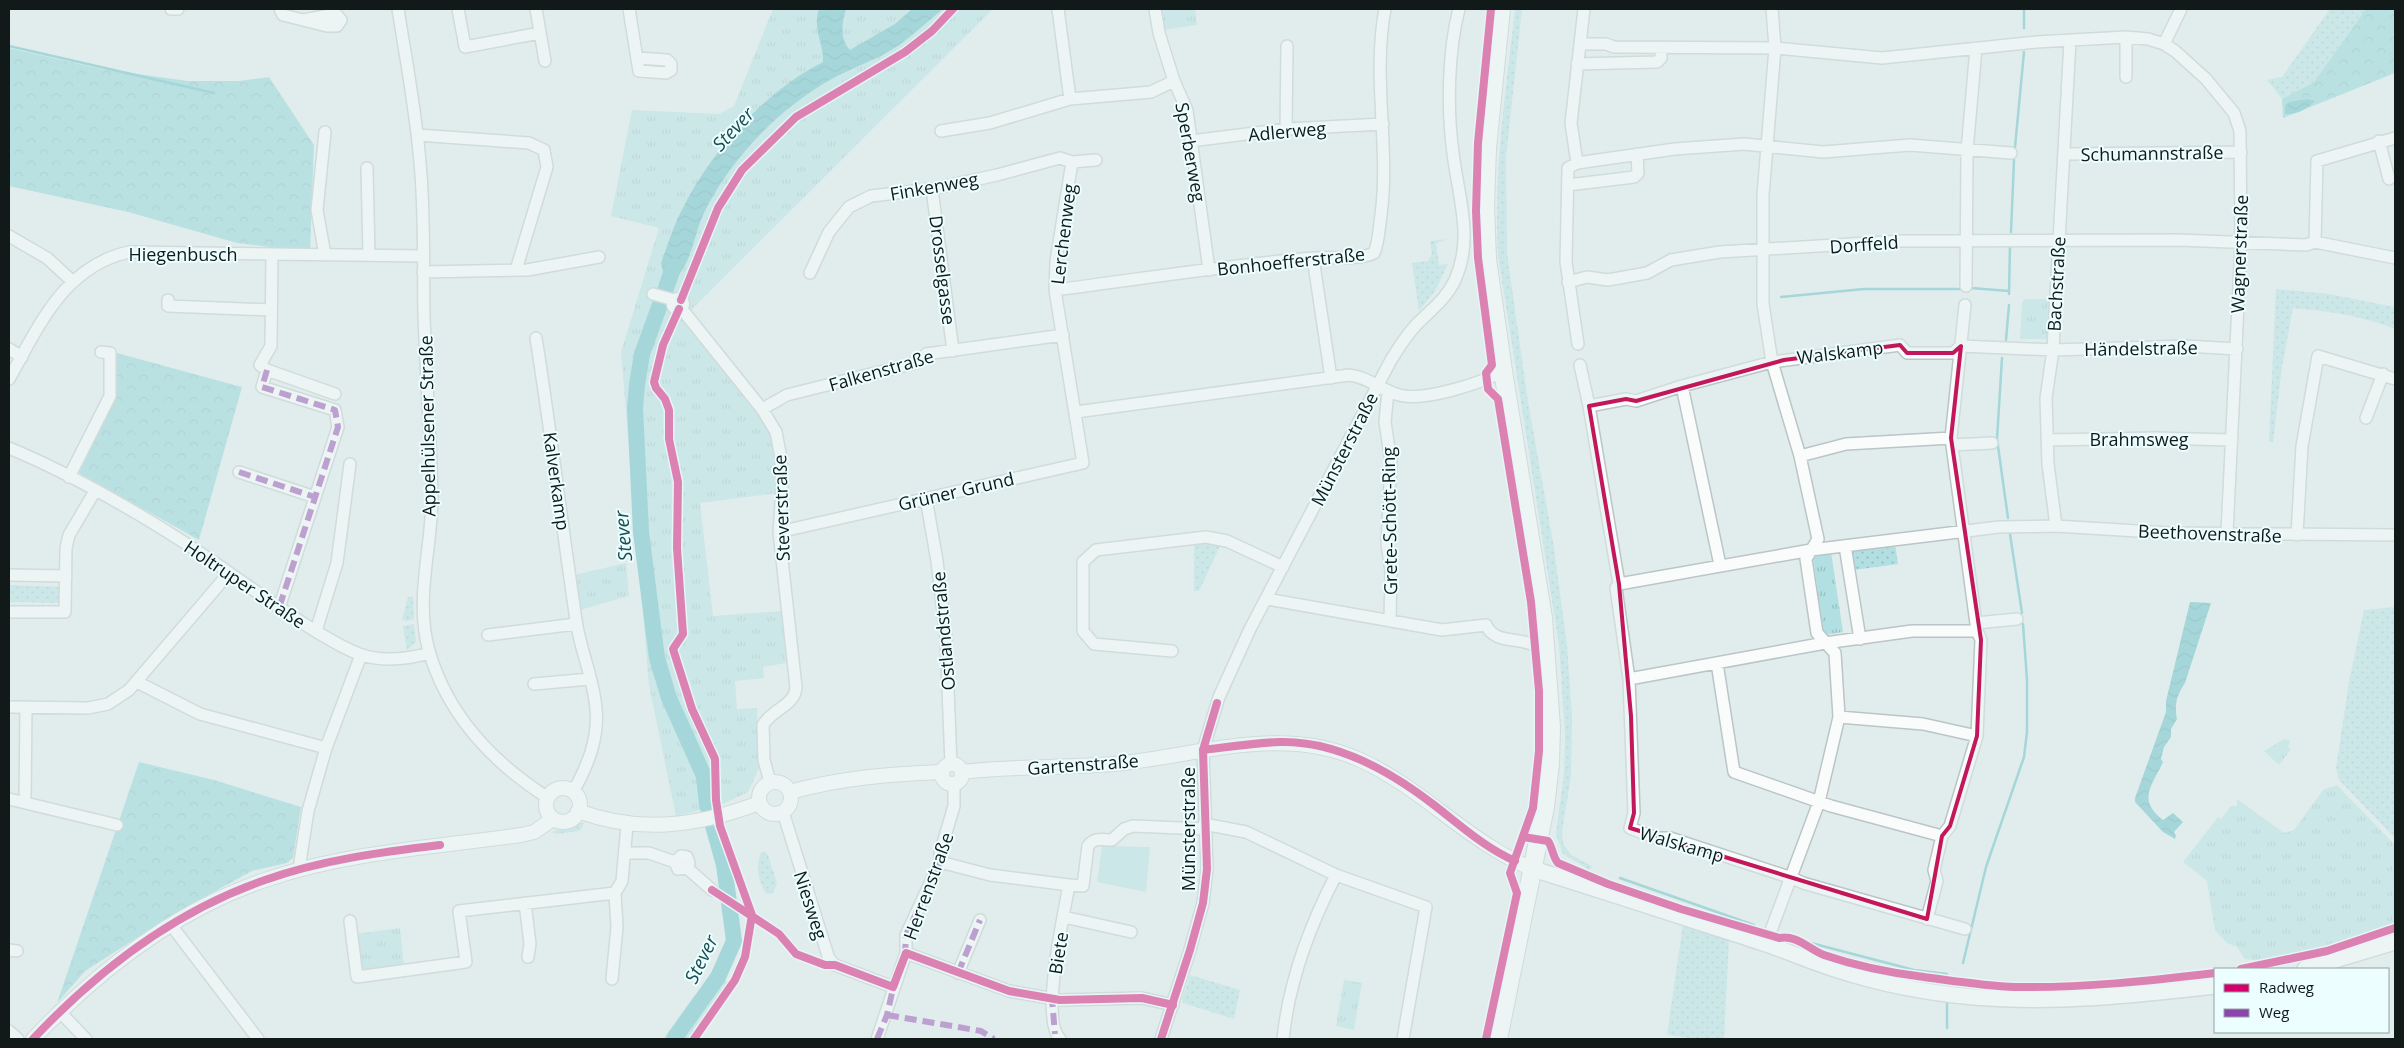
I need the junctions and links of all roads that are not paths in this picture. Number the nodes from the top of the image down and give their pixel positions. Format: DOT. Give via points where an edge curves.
graph roads {
  1 [pos="171,9"];
  2 [pos="178,9"];
  3 [pos="280,9"];
  4 [pos="398,9"];
  5 [pos="458,9"];
  6 [pos="536,9"];
  7 [pos="629,9"];
  8 [pos="1058,9"];
  9 [pos="1155,9"];
  10 [pos="1385,9"];
  11 [pos="1459,9"];
  12 [pos="1502,9"];
  13 [pos="1584,9"];
  14 [pos="1772,9"];
  15 [pos="2181,9"];
  16 [pos="303,20"];
  17 [pos="540,34"];
  18 [pos="2126,37"];
  19 [pos="2070,41"];
  20 [pos="1580,44"];
  21 [pos="2164,44"];
  22 [pos="1287,46"];
  23 [pos="1614,47"];
  24 [pos="1661,48"];
  25 [pos="1775,48"];
  26 [pos="1976,48"];
  27 [pos="637,58"];
  28 [pos="545,61"];
  29 [pos="1577,64"];
  30 [pos="1614,64"];
  31 [pos="2126,78"];
  32 [pos="1174,82"];
  33 [pos="1070,99"];
  34 [pos="1383,124"];
  35 [pos="1286,130"];
  36 [pos="941,131"];
  37 [pos="325,132"];
  38 [pos="418,136"];
  39 [pos="2395,138"];
  40 [pos="1192,141"];
  41 [pos="2379,141"];
  42 [pos="1767,145"];
  43 [pos="1967,151"];
  44 [pos="2241,152"];
  45 [pos="2011,153"];
  46 [pos="1637,154"];
  47 [pos="2064,154"];
  48 [pos="1606,159"];
  49 [pos="1096,160"];
  50 [pos="1072,162"];
  51 [pos="1577,163"];
  52 [pos="367,168"];
  53 [pos="2388,179"];
  54 [pos="1609,180"];
  55 [pos="1568,185"];
  56 [pos="932,188"];
  57 [pos="9,236"];
  58 [pos="1966,239"];
  59 [pos="2058,241"];
  60 [pos="2315,242"];
  61 [pos="2241,243"];
  62 [pos="1763,250"];
  63 [pos="272,254"];
  64 [pos="325,255"];
  65 [pos="369,255"];
  66 [pos="423,256"];
  67 [pos="599,257"];
  68 [pos="1313,258"];
  69 [pos="2395,258"];
  70 [pos="516,270"];
  71 [pos="1208,270"];
  72 [pos="423,272"];
  73 [pos="810,273"];
  74 [pos="72,281"];
  75 [pos="1568,282"];
  76 [pos="1966,286"];
  77 [pos="1055,290"];
  78 [pos="653,294"];
  79 [pos="168,300"];
  80 [pos="1965,305"];
  81 [pos="271,310"];
  82 [pos="1063,335"];
  83 [pos="536,338"];
  84 [pos="1578,344"];
  85 [pos="1961,346"];
  86 [pos="2237,348"];
  87 [pos="9,349"];
  88 [pos="2015,349"];
  89 [pos="2053,350"];
  90 [pos="953,351"];
  91 [pos="101,352"];
  92 [pos="22,357"];
  93 [pos="1772,362"];
  94 [pos="1580,365"];
  95 [pos="267,370"];
  96 [pos="1503,371"];
  97 [pos="2383,374"];
  98 [pos="1331,378"];
  99 [pos="9,379"];
  100 [pos="2395,379"];
  101 [pos="1378,384"];
  102 [pos="1682,386"];
  103 [pos="1388,391"];
  104 [pos="335,394"];
  105 [pos="1589,406"];
  106 [pos="762,409"];
  107 [pos="1076,412"];
  108 [pos="2366,418"];
  109 [pos="2047,440"];
  110 [pos="2232,440"];
  111 [pos="1952,442"];
  112 [pos="1992,443"];
  113 [pos="9,448"];
  114 [pos="1800,456"];
  115 [pos="350,464"];
  116 [pos="239,472"];
  117 [pos="69,477"];
  118 [pos="95,490"];
  119 [pos="315,497"];
  120 [pos="926,498"];
  121 [pos="2056,526"];
  122 [pos="1962,531"];
  123 [pos="779,532"];
  124 [pos="2227,533"];
  125 [pos="2297,535"];
  126 [pos="2395,535"];
  127 [pos="1844,546"];
  128 [pos="1811,550"];
  129 [pos="1720,565"];
  130 [pos="1283,567"];
  131 [pos="229,573"];
  132 [pos="9,575"];
  133 [pos="66,576"];
  134 [pos="1619,584"];
  135 [pos="1267,599"];
  136 [pos="279,608"];
  137 [pos="9,612"];
  138 [pos="2017,619"];
  139 [pos="1390,621"];
  140 [pos="576,624"];
  141 [pos="1976,627"];
  142 [pos="316,631"];
  143 [pos="488,635"];
  144 [pos="1860,639"];
  145 [pos="1825,643"];
  146 [pos="1172,651"];
  147 [pos="1547,652"];
  148 [pos="430,653"];
  149 [pos="361,655"];
  150 [pos="1717,663"];
  151 [pos="590,679"];
  152 [pos="1629,679"];
  153 [pos="137,682"];
  154 [pos="534,684"];
  155 [pos="9,707"];
  156 [pos="26,707"];
  157 [pos="1839,717"];
  158 [pos="1977,736"];
  159 [pos="326,748"];
  160 [pos="1203,750"];
  161 [pos="952,769"];
  162 [pos="770,782"];
  163 [pos="954,784"];
  164 [pos="573,792"];
  165 [pos="790,792"];
  166 [pos="548,798"];
  167 [pos="9,800"];
  168 [pos="25,802"];
  169 [pos="759,802"];
  170 [pos="1819,802"];
  171 [pos="578,811"];
  172 [pos="783,812"];
  173 [pos="554,819"];
  174 [pos="117,825"];
  175 [pos="627,825"];
  176 [pos="1204,826"];
  177 [pos="1942,836"];
  178 [pos="625,852"];
  179 [pos="940,862"];
  180 [pos="301,869"];
  181 [pos="1533,869"];
  182 [pos="1336,875"];
  183 [pos="1792,878"];
  184 [pos="1069,885"];
  185 [pos="712,890"];
  186 [pos="615,893"];
  187 [pos="526,903"];
  188 [pos="1064,916"];
  189 [pos="1927,919"];
  190 [pos="980,920"];
  191 [pos="350,921"];
  192 [pos="171,925"];
  193 [pos="1964,929"];
  194 [pos="1131,932"];
  195 [pos="2395,942"];
  196 [pos="1766,944"];
  197 [pos="906,953"];
  198 [pos="528,957"];
  199 [pos="2308,968"];
  200 [pos="958,973"];
  201 [pos="612,979"];
  202 [pos="2214,986"];
  203 [pos="893,987"];
  204 [pos="1052,999"];
  205 [pos="1173,1006"];
  206 [pos="59,1011"];
  207 [pos="9,1031"];
  208 [pos="1057,1037"];
  209 [pos="18,1039"];
  210 [pos="32,1039"];
  211 [pos="86,1039"];
  212 [pos="258,1039"];
  213 [pos="877,1039"];
  214 [pos="1161,1039"];
  215 [pos="1282,1039"];
  216 [pos="1403,1039"];
  217 [pos="1498,1039"];
  1 -- 2 [label="street"];
  3 -- 16 [label="street" via="283,15"];
  4 -- 38 [label="street, Appelhülsener Straße"];
  5 -- 17 [label="street" via="465,47"];
  6 -- 17 [label="street"];
  7 -- 27 [label="street"];
  8 -- 33 [label="street"];
  9 -- 32 [label="street, Sperberweg"];
  10 -- 34 [label="street, Bonhoefferstraße" via="1380,60"];
  11 -- 101 [label="street, Münsterstraße" via="1451,71 1450,116 1464,216 1464,249 1445,297 1408,334"];
  12 -- 96 [label="main road" via="1487,148 1485,206 1488,259"];
  13 -- 20 [label="street"];
  14 -- 25 [label="street"];
  15 -- 21 [label="street"];
  17 -- 28 [label="street"];
  18 -- 19 [label="street, Wagnerstraße"];
  18 -- 21 [label="street, Wagnerstraße"];
  18 -- 31 [label="street"];
  19 -- 26 [label="street, Wagnerstraße"];
  19 -- 47 [label="street, Bachstraße"];
  20 -- 23 [label="street"];
  20 -- 29 [label="street"];
  21 -- 44 [label="street, Wagnerstraße" via="2206,79 2234,113 2240,130"];
  22 -- 35 [label="street"];
  23 -- 24 [label="street"];
  23 -- 30 [label="street"];
  24 -- 25 [label="street"];
  24 -- 30 [label="street" via="1661,58 1657,62"];
  25 -- 26 [label="street" via="1882,58"];
  25 -- 42 [label="street"];
  26 -- 43 [label="street"];
  29 -- 30 [label="street"];
  29 -- 51 [label="street" via="1571,123"];
  32 -- 33 [label="street" via="1151,92"];
  32 -- 40 [label="street, Sperberweg" via="1187,110"];
  33 -- 36 [label="street" via="990,122"];
  34 -- 35 [label="street, Adlerweg"];
  34 -- 68 [label="street, Bonhoefferstraße" via="1383,199 1374,253"];
  35 -- 40 [label="street, Adlerweg"];
  37 -- 64 [label="street" via="317,210"];
  38 -- 66 [label="street, Appelhülsener Straße"];
  38 -- 70 [label="street" via="529,143 544,150 547,167"];
  39 -- 41 [label="street"];
  40 -- 71 [label="street, Sperberweg"];
  41 -- 53 [label="street"];
  41 -- 60 [label="street" via="2317,161"];
  42 -- 43 [label="street" via="1823,152 1910,145"];
  42 -- 46 [label="street" via="1744,144"];
  42 -- 62 [label="street"];
  43 -- 45 [label="street"];
  43 -- 58 [label="street"];
  44 -- 47 [label="street, Schumannstraße"];
  44 -- 61 [label="street, Wagnerstraße"];
  46 -- 48 [label="street"];
  46 -- 54 [label="street" via="1638,173 1634,177"];
  47 -- 59 [label="street, Bachstraße"];
  48 -- 51 [label="street"];
  48 -- 54 [label="street"];
  49 -- 50 [label="street, Finkenweg"];
  50 -- 56 [label="street, Finkenweg" via="1060,158"];
  50 -- 77 [label="street, Lerchenweg" via="1056,261"];
  51 -- 55 [label="street" via="1568,168"];
  52 -- 65 [label="street"];
  54 -- 55 [label="street"];
  55 -- 75 [label="street"];
  56 -- 73 [label="street, Finkenweg" via="870,196 849,207 829,232"];
  56 -- 90 [label="street, Drosselgasse"];
  57 -- 74 [label="street" via="47,258"];
  58 -- 59 [label="street, Dorffeld"];
  58 -- 62 [label="street, Dorffeld"];
  58 -- 76 [label="street"];
  59 -- 61 [label="street, Dorffeld"];
  59 -- 89 [label="street, Bachstraße"];
  60 -- 61 [label="street, Dorffeld" via="2306,245"];
  60 -- 69 [label="street, Dorffeld"];
  61 -- 86 [label="street, Wagnerstraße"];
  62 -- 75 [label="street, Dorffeld" via="1720,252 1671,260 1647,273 1608,280 1587,277"];
  62 -- 93 [label="street, Walskamp" via="1763,304"];
  63 -- 64 [label="street, Hiegenbusch"];
  63 -- 74 [label="street, Hiegenbusch" via="129,252 84,270"];
  63 -- 81 [label="street"];
  64 -- 65 [label="street, Hiegenbusch"];
  65 -- 66 [label="street, Hiegenbusch"];
  66 -- 72 [label="street, Appelhülsener Straße"];
  67 -- 70 [label="street"];
  68 -- 71 [label="street, Bonhoefferstraße"];
  68 -- 98 [label="street"];
  70 -- 72 [label="street"];
  71 -- 77 [label="street, Bonhoefferstraße"];
  72 -- 148 [label="street, Appelhülsener Straße" via="432,494 423,607"];
  74 -- 92 [label="street, Hiegenbusch" via="58,297"];
  75 -- 84 [label="street"];
  77 -- 82 [label="street, Lerchenweg"];
  78 -- 106 [label="street, Steverstraße" via="676,302"];
  79 -- 81 [label="street" via="168,306"];
  80 -- 85 [label="street"];
  81 -- 95 [label="street" via="271,346 260,365"];
  82 -- 90 [label="street, Falkenstraße"];
  82 -- 107 [label="street, Grüner Grund"];
  83 -- 140 [label="street, Kalverkamp"];
  85 -- 88 [label="street, Walskamp"];
  85 -- 93 [label="street, Walskamp" via="1953,353 1907,353 1900,345 1880,346"];
  85 -- 111 [label="street"];
  86 -- 89 [label="street, Händelstraße" via="2186,346"];
  86 -- 110 [label="street, Wagnerstraße"];
  87 -- 92 [label="street"];
  88 -- 89 [label="street, Händelstraße"];
  89 -- 109 [label="street, Bachstraße" via="2046,398"];
  90 -- 106 [label="street, Falkenstraße" via="926,354 919,362 787,396"];
  91 -- 117 [label="street" via="110,353 110,396"];
  92 -- 99 [label="street, Hiegenbusch"];
  93 -- 102 [label="street, Walskamp"];
  93 -- 114 [label="street, Walskamp"];
  94 -- 105 [label="street, Walskamp"];
  95 -- 104 [label="street"];
  95 -- 119 [label="street" via="262,386 335,410 338,427"];
  96 -- 103 [label="street" via="1487,380 1416,396 1400,396"];
  96 -- 147 [label="main road"];
  97 -- 100 [label="street"];
  97 -- 108 [label="street"];
  97 -- 125 [label="street" via="2318,356 2302,446"];
  98 -- 101 [label="street" via="1358,376"];
  98 -- 107 [label="street"];
  101 -- 103 [label="street"];
  101 -- 130 [label="street, Münsterstraße"];
  102 -- 105 [label="street, Walskamp" via="1636,401 1626,399"];
  102 -- 129 [label="street"];
  103 -- 139 [label="street, Grete-Schött-Ring" via="1385,422 1391,462 1387,544"];
  105 -- 134 [label="street, Walskamp"];
  106 -- 123 [label="street, Steverstraße" via="776,432 781,458"];
  107 -- 120 [label="street, Grüner Grund" via="1083,463"];
  109 -- 110 [label="street, Brahmsweg"];
  109 -- 121 [label="street, Bachstraße"];
  110 -- 124 [label="street, Wagnerstraße"];
  111 -- 112 [label="street"];
  111 -- 114 [label="street" via="1846,444"];
  111 -- 122 [label="street"];
  113 -- 117 [label="street, Holtruper Straße"];
  114 -- 128 [label="street, Walskamp" via="1818,539"];
  115 -- 142 [label="street" via="337,563"];
  116 -- 119 [label="street"];
  117 -- 118 [label="street, Holtruper Straße"];
  118 -- 131 [label="street, Holtruper Straße"];
  118 -- 133 [label="street" via="69,535"];
  119 -- 136 [label="street"];
  120 -- 123 [label="street, Grüner Grund"];
  120 -- 161 [label="street, Ostlandstraße" via="938,561 946,638"];
  121 -- 122 [label="street, Beethovenstraße"];
  121 -- 124 [label="street, Beethovenstraße"];
  122 -- 127 [label="street"];
  122 -- 141 [label="street"];
  123 -- 162 [label="street, Steverstraße" via="796,687 792,702 772,712 763,725 764,760"];
  124 -- 125 [label="street, Beethovenstraße"];
  125 -- 126 [label="street, Beethovenstraße"];
  127 -- 128 [label="street"];
  127 -- 144 [label="street"];
  128 -- 129 [label="street"];
  128 -- 145 [label="street, Walskamp" via="1806,559 1817,633"];
  129 -- 134 [label="street"];
  130 -- 135 [label="street, Münsterstraße"];
  130 -- 146 [label="street" via="1227,541 1206,536 1096,550 1083,562 1083,631 1094,644"];
  131 -- 136 [label="street, Holtruper Straße"];
  131 -- 153 [label="street"];
  132 -- 133 [label="street"];
  133 -- 137 [label="street" via="65,612"];
  134 -- 152 [label="street, Walskamp" via="1616,588"];
  135 -- 139 [label="street, Grete-Schött-Ring"];
  135 -- 160 [label="street, Münsterstraße" via="1222,692"];
  136 -- 142 [label="street, Holtruper Straße"];
  138 -- 141 [label="street"];
  139 -- 147 [label="street, Grete-Schött-Ring" via="1442,630 1486,625 1498,638 1530,644"];
  140 -- 143 [label="street"];
  140 -- 151 [label="street, Kalverkamp"];
  141 -- 144 [label="street" via="1912,631"];
  141 -- 158 [label="street" via="1981,640"];
  142 -- 149 [label="street, Holtruper Straße"];
  144 -- 145 [label="street"];
  145 -- 150 [label="street"];
  145 -- 157 [label="street, Walskamp" via="1835,654"];
  147 -- 181 [label="main road" via="1550,764"];
  148 -- 149 [label="street, Holtruper Straße" via="395,659"];
  148 -- 166 [label="street, Appelhülsener Straße" via="447,696 479,742 515,776"];
  149 -- 159 [label="street"];
  150 -- 152 [label="street"];
  150 -- 170 [label="street" via="1734,772"];
  151 -- 154 [label="street"];
  151 -- 164 [label="street, Kalverkamp" via="596,710 595,735 588,765"];
  152 -- 183 [label="street, Walskamp" via="1634,813 1630,828"];
  153 -- 156 [label="street" via="119,699 99,707"];
  153 -- 159 [label="street" via="200,714"];
  155 -- 156 [label="street"];
  156 -- 168 [label="street"];
  157 -- 158 [label="street" via="1923,724"];
  157 -- 170 [label="street, Walskamp"];
  158 -- 177 [label="street" via="1950,826"];
  159 -- 180 [label="street" via="308,810"];
  160 -- 161 [label="street, Gartenstraße" via="1112,764"];
  160 -- 176 [label="street, Münsterstraße"];
  160 -- 181 [label="street, Gartenstraße" via="1294,742 1324,747 1357,758 1407,786 1493,849"];
  161 -- 163 [label="street" via="960,781"];
  161 -- 165 [label="street, Gartenstraße" via="884,774"];
  162 -- 165 [label="street" via="782,784"];
  162 -- 169 [label="street" via="760,790"];
  163 -- 179 [label="street, Herrenstraße" via="954,806"];
  164 -- 166 [label="street" via="560,789"];
  164 -- 171 [label="street" via="579,800"];
  165 -- 172 [label="street" via="790,803"];
  166 -- 173 [label="street" via="546,808"];
  167 -- 168 [label="street"];
  168 -- 174 [label="street"];
  169 -- 172 [label="street" via="761,808 770,814"];
  169 -- 175 [label="street" via="702,820 667,825"];
  170 -- 177 [label="street"];
  170 -- 183 [label="street, Walskamp"];
  171 -- 173 [label="street" via="568,821"];
  171 -- 175 [label="street"];
  172 -- 203 [label="street, Niesweg" via="830,959 835,965"];
  173 -- 180 [label="street" via="534,832 521,835 384,853"];
  175 -- 178 [label="street"];
  176 -- 182 [label="street" via="1246,832"];
  176 -- 184 [label="street" via="1133,826 1112,840 1095,839 1088,846 1083,886"];
  176 -- 205 [label="street, Münsterstraße" via="1207,869 1203,902"];
  177 -- 189 [label="street" via="1934,870 1937,881"];
  178 -- 185 [label="street" via="649,853 675,862 678,869 687,868"];
  178 -- 186 [label="street" via="622,881"];
  179 -- 184 [label="street" via="990,875"];
  179 -- 197 [label="street, Herrenstraße" via="906,935"];
  180 -- 192 [label="street" via="231,894"];
  181 -- 196 [label="main road"];
  181 -- 217 [label="main road"];
  182 -- 215 [label="street" via="1316,913 1299,958"];
  182 -- 216 [label="street" via="1426,907"];
  183 -- 189 [label="street, Walskamp"];
  183 -- 196 [label="street, Walskamp"];
  184 -- 188 [label="street"];
  186 -- 187 [label="street"];
  186 -- 201 [label="street" via="617,927"];
  187 -- 191 [label="street" via="459,911 466,962 357,977"];
  187 -- 198 [label="street"];
  188 -- 194 [label="street, Biete"];
  188 -- 204 [label="street, Biete"];
  189 -- 193 [label="street, Walskamp"];
  190 -- 200 [label="street"];
  192 -- 206 [label="street" via="125,955"];
  192 -- 212 [label="street"];
  195 -- 199 [label="main road"];
  196 -- 202 [label="main road" via="1870,979 1972,997 2077,998"];
  197 -- 200 [label="street"];
  197 -- 203 [label="street, Herrenstraße"];
  200 -- 204 [label="street" via="1010,991"];
  203 -- 213 [label="street, Herrenstraße"];
  204 -- 205 [label="street" via="1142,998"];
  204 -- 208 [label="street, Biete"];
  205 -- 214 [label="street, Münsterstraße"];
  206 -- 210 [label="street"];
  206 -- 211 [label="street"];
  207 -- 209 [label="street"];
}
